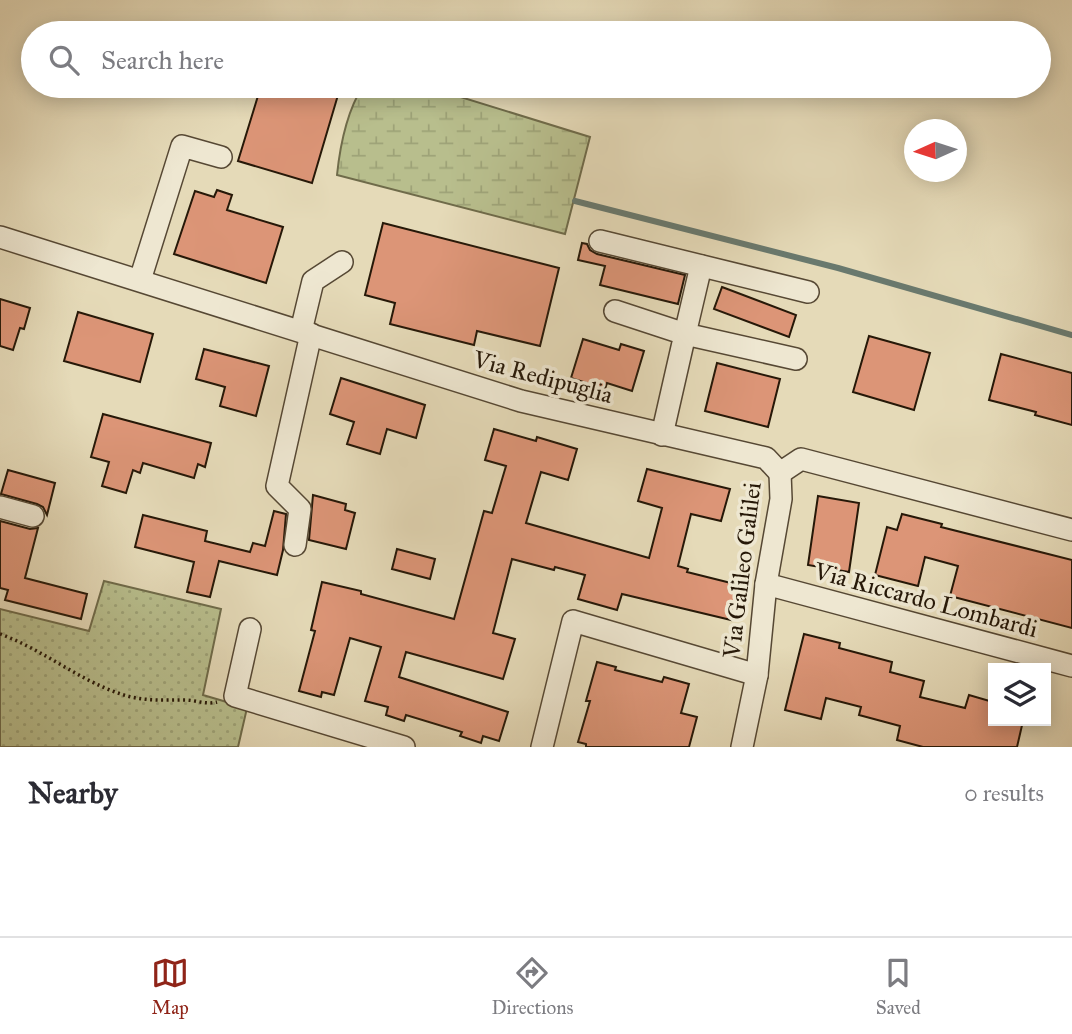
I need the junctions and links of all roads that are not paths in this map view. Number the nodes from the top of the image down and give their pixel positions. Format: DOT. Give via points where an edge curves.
graph roads {
  1 [pos="221,157"];
  2 [pos="0,237"];
  3 [pos="600,241"];
  4 [pos="342,262"];
  5 [pos="701,266"];
  6 [pos="140,280"];
  7 [pos="808,292"];
  8 [pos="615,311"];
  9 [pos="306,332"];
  10 [pos="685,334"];
  11 [pos="796,359"];
  12 [pos="662,435"];
  13 [pos="780,472"];
  14 [pos="0,508"];
  15 [pos="33,516"];
  16 [pos="1072,530"];
  17 [pos="295,545"];
  18 [pos="766,584"];
  19 [pos="250,629"];
  20 [pos="1072,666"];
  21 [pos="757,675"];
  22 [pos="404,747"];
  23 [pos="542,747"];
  24 [pos="742,747"];
  1 -- 6 [label="street" via="181,146"];
  2 -- 6 [label="street, Via Redipuglia"];
  3 -- 5 [label="street"];
  4 -- 9 [label="street" via="313,281"];
  5 -- 7 [label="street"];
  5 -- 10 [label="street"];
  6 -- 9 [label="street, Via Redipuglia"];
  8 -- 10 [label="street"];
  9 -- 12 [label="street, Via Redipuglia" via="521,401"];
  9 -- 17 [label="street" via="277,486 300,509"];
  10 -- 11 [label="street"];
  10 -- 12 [label="street"];
  12 -- 13 [label="street, Via Redipuglia" via="766,458"];
  13 -- 16 [label="street" via="801,459"];
  13 -- 18 [label="street, Via Galileo Galilei" via="781,499"];
  14 -- 15 [label="street"];
  18 -- 20 [label="street, Via Riccardo Lombardi"];
  18 -- 21 [label="street, Via Galileo Galilei"];
  19 -- 22 [label="street" via="235,696"];
  21 -- 23 [label="street, Via Galileo Galilei" via="572,621"];
  21 -- 24 [label="street, Via Galileo Galilei"];
}
